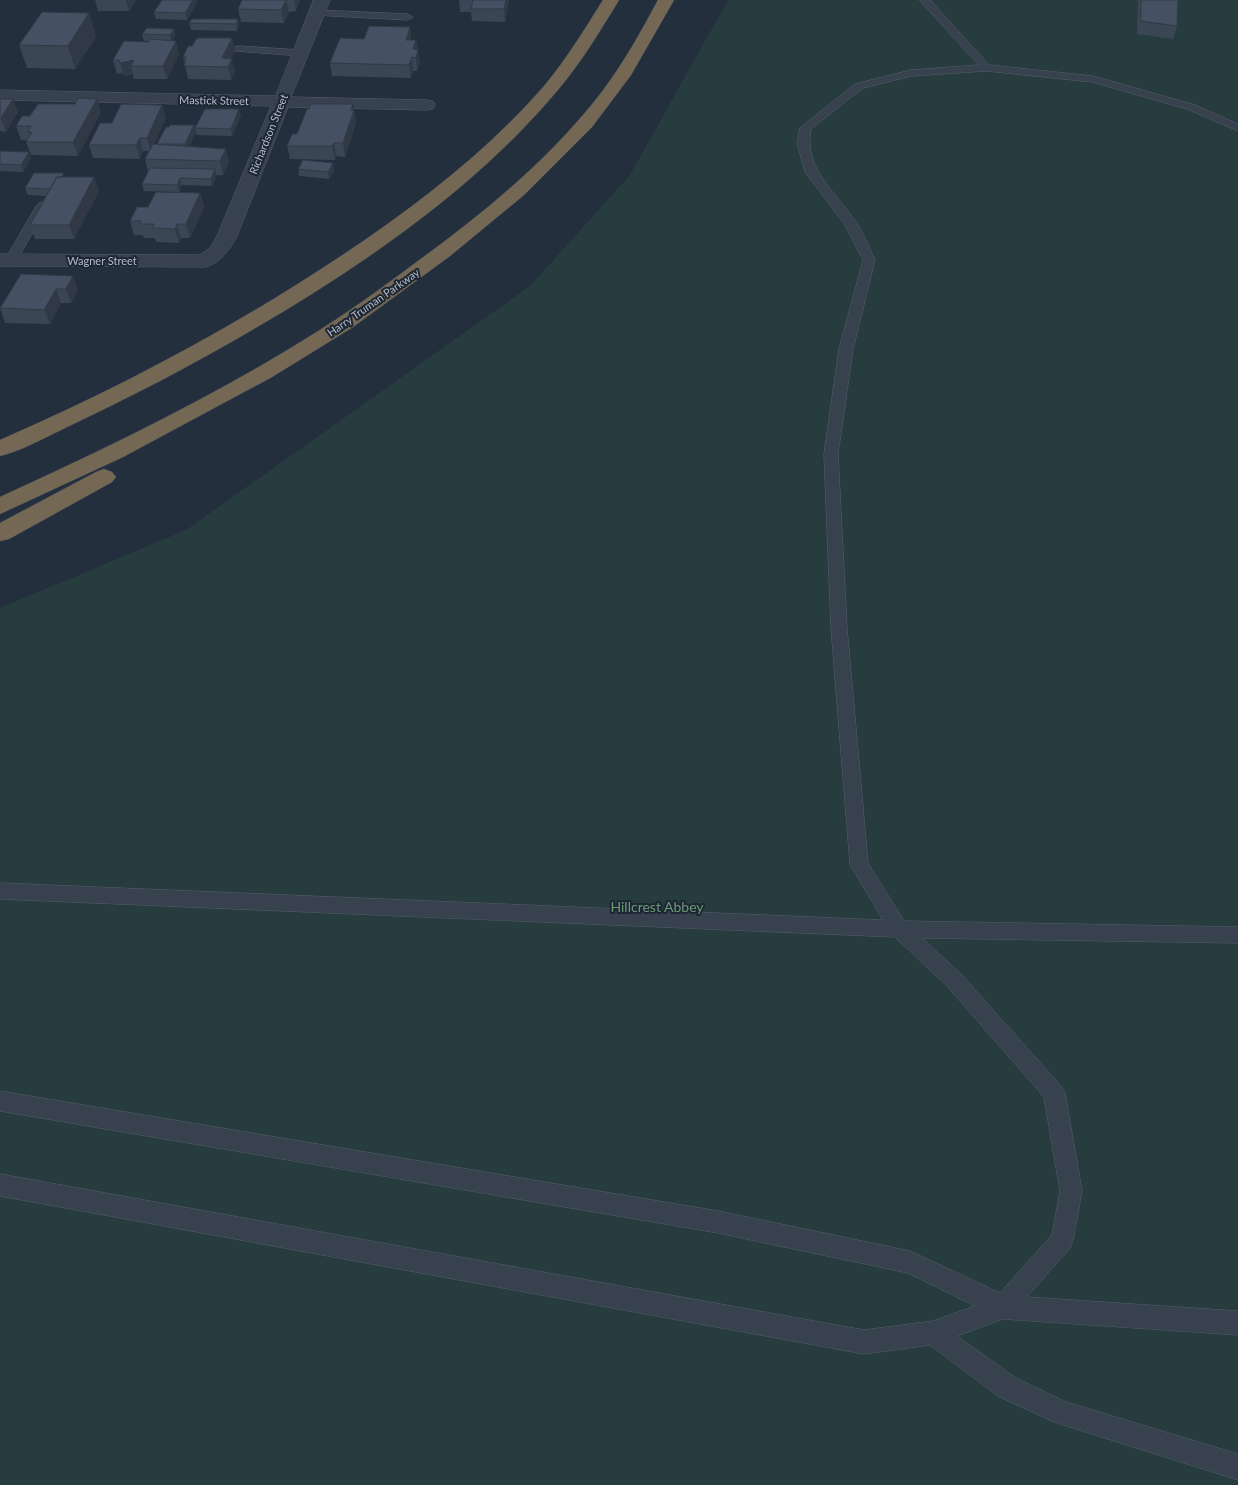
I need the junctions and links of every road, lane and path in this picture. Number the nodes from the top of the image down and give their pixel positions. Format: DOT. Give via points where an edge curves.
graph roads {
  1 [pos="610,0"];
  2 [pos="666,0"];
  3 [pos="925,0"];
  4 [pos="320,7"];
  5 [pos="408,17"];
  6 [pos="239,49"];
  7 [pos="301,53"];
  8 [pos="986,68"];
  9 [pos="0,95"];
  10 [pos="281,101"];
  11 [pos="427,105"];
  12 [pos="1238,128"];
  13 [pos="46,198"];
  14 [pos="6,260"];
  15 [pos="205,261"];
  16 [pos="301,351"];
  17 [pos="0,449"];
  18 [pos="0,506"];
  19 [pos="0,533"];
  20 [pos="0,891"];
  21 [pos="899,929"];
  22 [pos="1238,935"];
  23 [pos="0,1101"];
  24 [pos="0,1185"];
  25 [pos="1003,1307"];
  26 [pos="1238,1323"];
  27 [pos="933,1333"];
  28 [pos="1238,1467"];
  1 -- 17 [label="highway" via="551,88 513,130 464,175 404,222 252,323 155,375"];
  2 -- 16 [label="highway, Harry Truman Parkway" via="636,55 606,98 519,191 450,248"];
  3 -- 8 [label="lane"];
  4 -- 5 [label="lane"];
  4 -- 7 [label="street, Richardson Street"];
  6 -- 7 [label="lane"];
  7 -- 10 [label="street, Richardson Street"];
  8 -- 12 [label="lane" via="1093,79 1191,107"];
  8 -- 21 [label="lane" via="911,72 859,86 806,128 802,144 811,172 851,224 869,260 846,349 831,454 838,628 859,864"];
  9 -- 10 [label="street, Mastick Street"];
  10 -- 11 [label="street, Mastick Street"];
  10 -- 15 [label="street, Richardson Street" via="228,236 219,250"];
  13 -- 14 [label="lane"];
  14 -- 15 [label="street, Wagner Street"];
  16 -- 18 [label="highway, Harry Truman Parkway" via="200,408"];
  16 -- 19 [label="highway" via="151,451"];
  20 -- 21 [label="lane"];
  21 -- 22 [label="lane"];
  21 -- 25 [label="lane" via="954,980 1054,1093 1071,1191 1062,1240"];
  23 -- 25 [label="lane" via="747,1228 910,1262"];
  24 -- 27 [label="lane" via="864,1342"];
  25 -- 26 [label="lane"];
  25 -- 27 [label="lane"];
  27 -- 28 [label="lane" via="1007,1387 1063,1413"];
}
